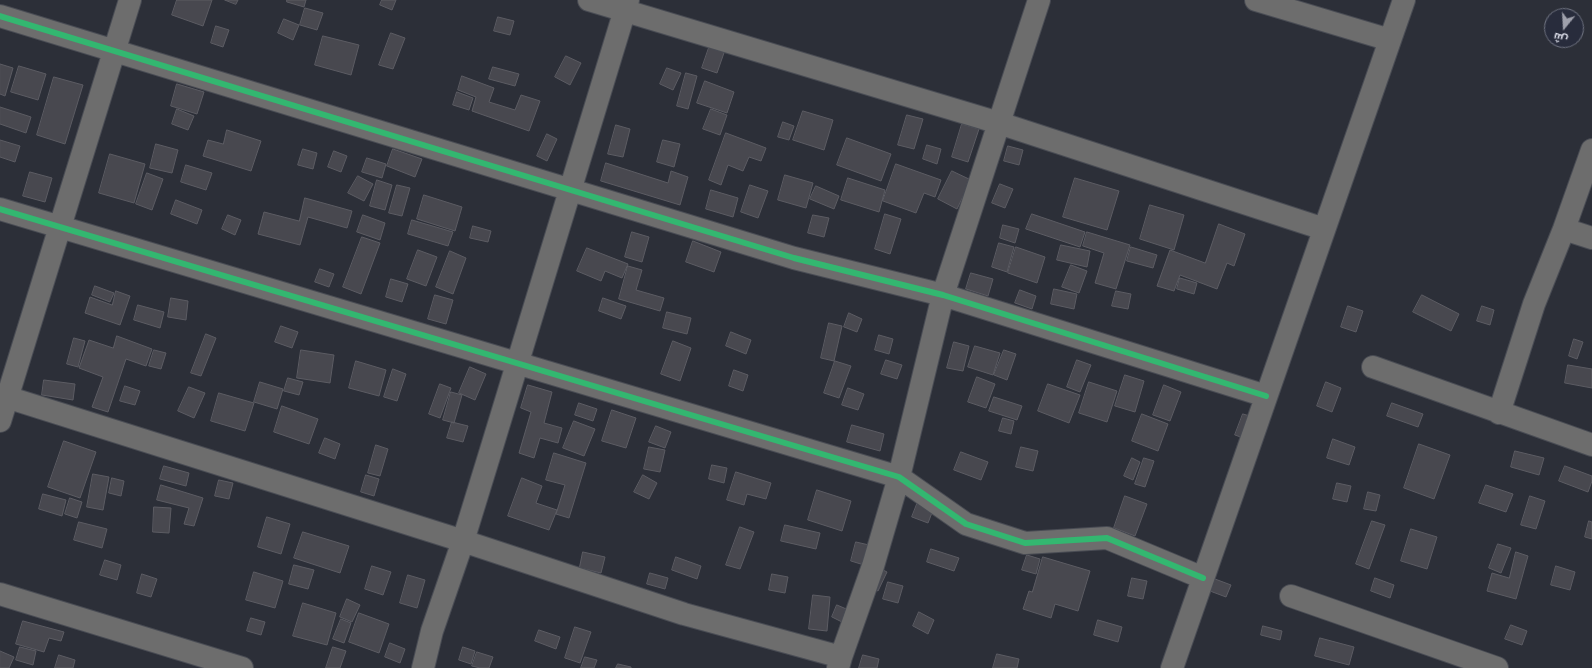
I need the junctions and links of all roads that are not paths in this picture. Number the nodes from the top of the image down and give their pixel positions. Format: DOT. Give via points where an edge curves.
graph roads {
  1 [pos="130,0"];
  2 [pos="589,0"];
  3 [pos="1039,0"];
  4 [pos="1256,0"];
  5 [pos="1404,0"];
  6 [pos="626,6"];
  7 [pos="0,16"];
  8 [pos="1390,40"];
  9 [pos="113,51"];
  10 [pos="999,123"];
  11 [pos="1592,150"];
  12 [pos="570,190"];
  13 [pos="0,209"];
  14 [pos="61,228"];
  15 [pos="1324,229"];
  16 [pos="1564,229"];
  17 [pos="1592,238"];
  18 [pos="943,295"];
  19 [pos="517,363"];
  20 [pos="1373,367"];
  21 [pos="4,396"];
  22 [pos="1266,396"];
  23 [pos="1499,413"];
  24 [pos="0,421"];
  25 [pos="1592,445"];
  26 [pos="899,477"];
  27 [pos="462,541"];
  28 [pos="1203,578"];
  29 [pos="0,594"];
  30 [pos="1291,596"];
  31 [pos="839,662"];
  32 [pos="242,668"];
  33 [pos="423,668"];
  34 [pos="1172,668"];
  35 [pos="1497,668"];
  1 -- 9 [label="street"];
  2 -- 6 [label="street"];
  3 -- 10 [label="street"];
  4 -- 8 [label="street"];
  5 -- 8 [label="street"];
  6 -- 10 [label="street"];
  6 -- 12 [label="street"];
  7 -- 9 [label="street"];
  8 -- 15 [label="street"];
  9 -- 12 [label="street"];
  9 -- 14 [label="street"];
  10 -- 15 [label="street"];
  10 -- 18 [label="street"];
  11 -- 16 [label="street"];
  12 -- 18 [label="street" via="794,258"];
  12 -- 19 [label="street"];
  13 -- 14 [label="street"];
  14 -- 19 [label="street"];
  14 -- 21 [label="street"];
  15 -- 22 [label="street"];
  16 -- 17 [label="street"];
  16 -- 23 [label="street" via="1534,304"];
  18 -- 22 [label="street"];
  18 -- 26 [label="street"];
  19 -- 26 [label="street"];
  19 -- 27 [label="street"];
  20 -- 23 [label="street"];
  21 -- 24 [label="street"];
  21 -- 27 [label="street"];
  22 -- 28 [label="street"];
  23 -- 25 [label="street"];
  26 -- 28 [label="street" via="966,524 1025,543 1107,538"];
  26 -- 31 [label="street" via="873,566"];
  27 -- 31 [label="street"];
  27 -- 33 [label="street" via="432,631"];
  28 -- 34 [label="street"];
  29 -- 32 [label="street"];
  30 -- 35 [label="street"];
}
